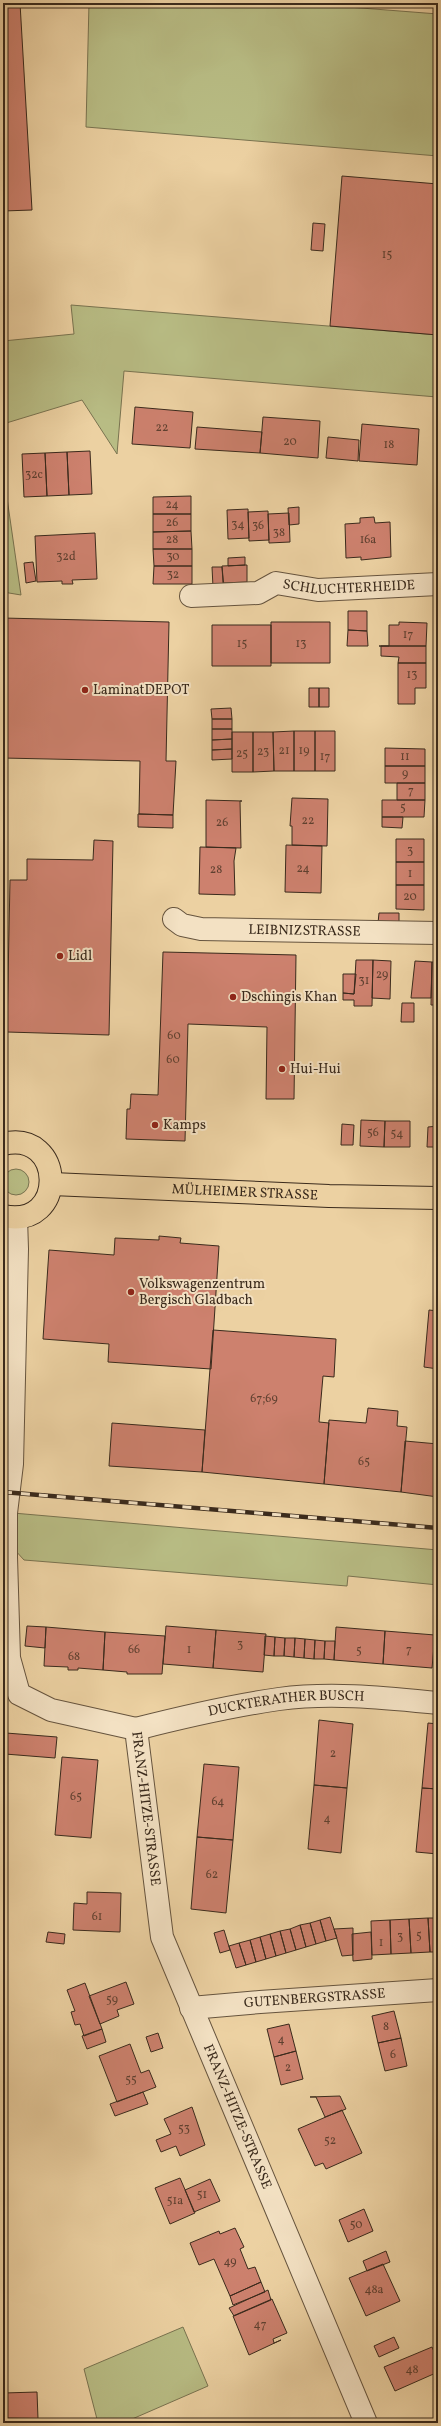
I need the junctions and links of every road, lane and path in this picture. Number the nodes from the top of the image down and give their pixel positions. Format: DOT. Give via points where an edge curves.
graph roads {
  1 [pos="438,584"];
  2 [pos="192,596"];
  3 [pos="174,919"];
  4 [pos="438,933"];
  5 [pos="3,1144"];
  6 [pos="52,1184"];
  7 [pos="438,1198"];
  8 [pos="9,1217"];
  9 [pos="4,1557"];
  10 [pos="438,1703"];
  11 [pos="136,1729"];
  12 [pos="438,1990"];
  13 [pos="191,2008"];
  14 [pos="366,2423"];
  1 -- 2 [label="street, SCHLUCHTERHEIDE" via="318,590 276,582 258,593"];
  3 -- 4 [label="street, LEIBNIZSTRASSE" via="182,926 201,929"];
  5 -- 6 [label="main road" via="24,1144 36,1150 48,1165"];
  6 -- 7 [label="main road, MÜLHEIMER STRASSE"];
  6 -- 8 [label="main road" via="49,1194 36,1211 26,1216"];
  8 -- 9 [label="street, FRANZ-HITZE-STRASSE" via="17,1257 12,1464"];
  9 -- 11 [label="street, FRANZ-HITZE-STRASSE" via="9,1658 19,1694 51,1710"];
  10 -- 11 [label="street, DUCKTERATHER BUSCH" via="331,1696 280,1699 196,1714"];
  11 -- 13 [label="street, FRANZ-HITZE-STRASSE" via="162,1937"];
  12 -- 13 [label="street, GUTENBERGSTRASSE"];
  13 -- 14 [label="street, FRANZ-HITZE-STRASSE"];
}
